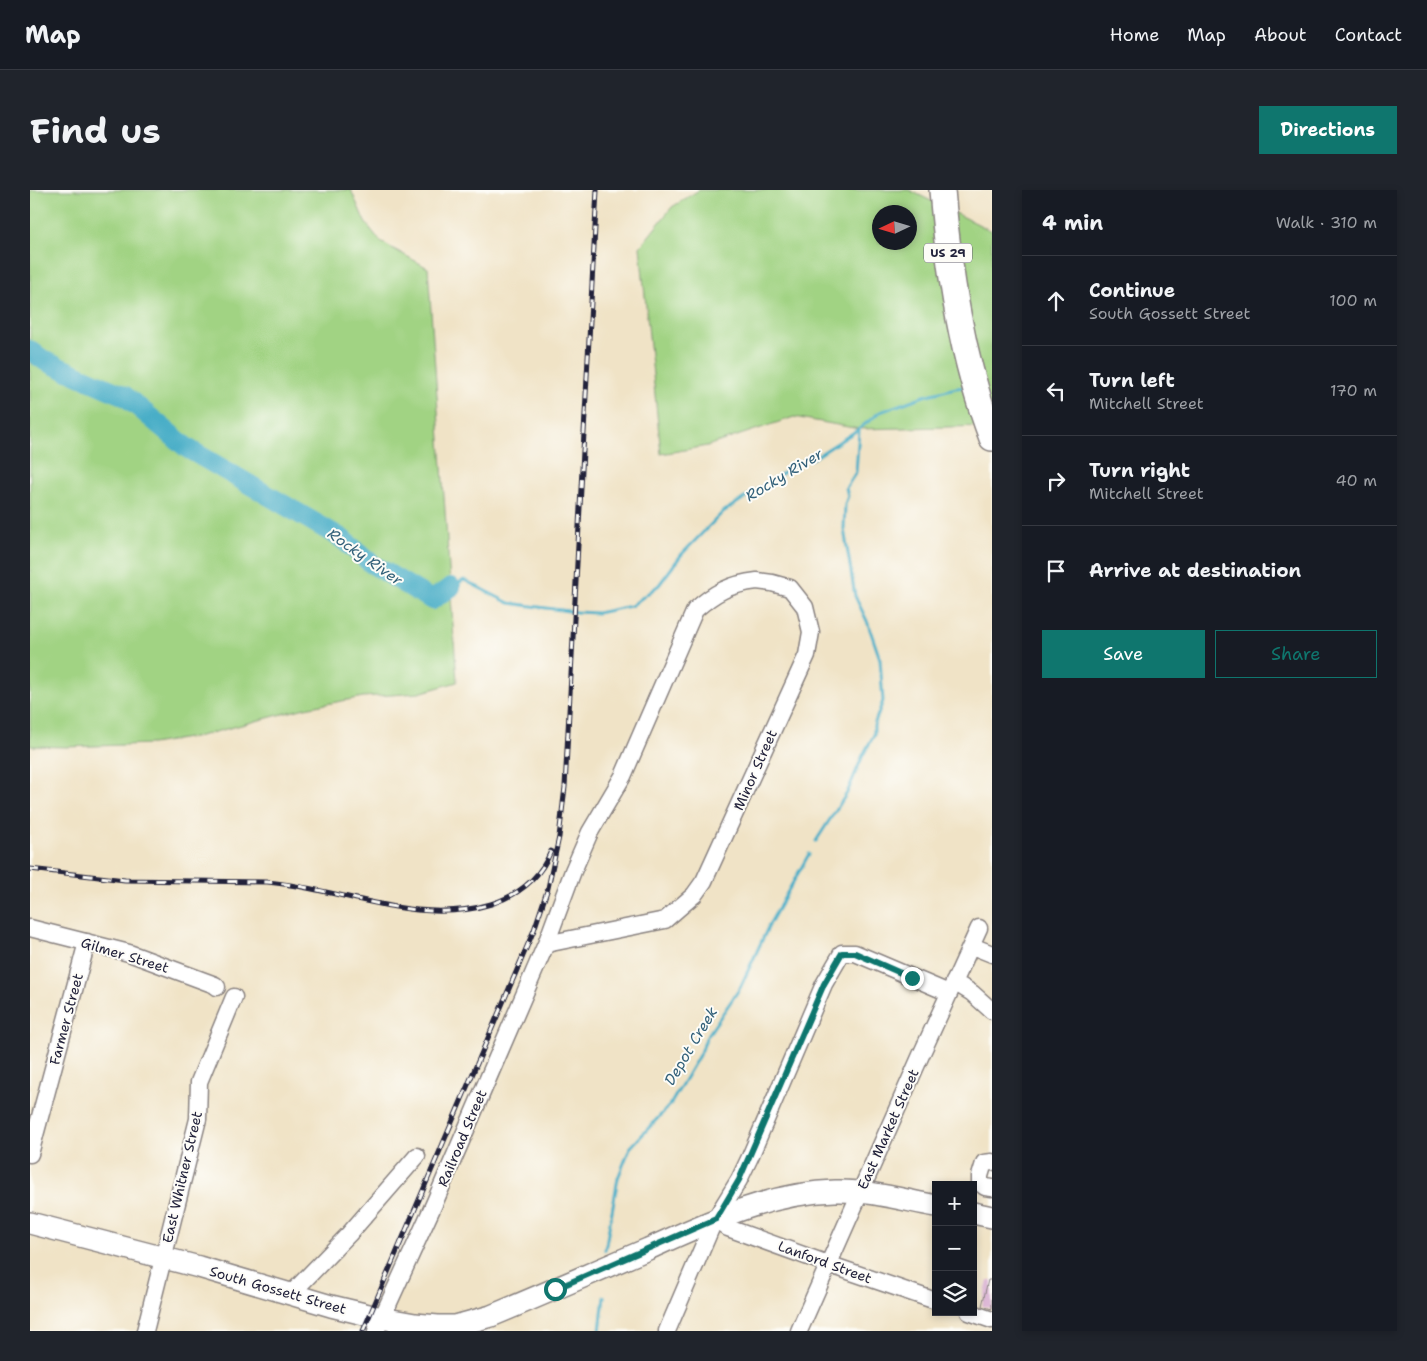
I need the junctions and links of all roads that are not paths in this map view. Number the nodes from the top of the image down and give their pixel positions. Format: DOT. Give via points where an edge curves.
graph roads {
  1 [pos="942,190"];
  2 [pos="989,430"];
  3 [pos="30,928"];
  4 [pos="979,928"];
  5 [pos="87,942"];
  6 [pos="546,944"];
  7 [pos="972,946"];
  8 [pos="992,954"];
  9 [pos="217,988"];
  10 [pos="952,988"];
  11 [pos="234,997"];
  12 [pos="992,1011"];
  13 [pos="30,1154"];
  14 [pos="417,1156"];
  15 [pos="992,1162"];
  16 [pos="988,1188"];
  17 [pos="860,1192"];
  18 [pos="932,1205"];
  19 [pos="981,1215"];
  20 [pos="716,1219"];
  21 [pos="30,1222"];
  22 [pos="164,1258"];
  23 [pos="828,1264"];
  24 [pos="291,1294"];
  25 [pos="932,1300"];
  26 [pos="977,1315"];
  27 [pos="992,1320"];
  28 [pos="378,1324"];
  29 [pos="145,1331"];
  30 [pos="667,1331"];
  31 [pos="799,1331"];
  1 -- 2 [label="highway, US 29" via="958,315 971,373"];
  3 -- 5 [label="street, Gilmer Street"];
  4 -- 7 [label="street, East Market Street"];
  5 -- 9 [label="street, Gilmer Street" via="129,953"];
  5 -- 13 [label="street, Farmer Street"];
  6 -- 6 [label="street, Minor Street" via="665,920 694,895 704,881 807,655 810,632 805,607 790,588 772,583 742,583 712,595 695,610 623,776 590,832"];
  6 -- 28 [label="street, Railroad Street" via="434,1204"];
  7 -- 8 [label="street"];
  7 -- 10 [label="street, East Market Street"];
  10 -- 12 [label="street" via="972,993"];
  10 -- 17 [label="street, East Market Street"];
  10 -- 20 [label="street" via="855,953 842,953 824,984 739,1180"];
  11 -- 22 [label="street, East Whitner Street" via="199,1082 198,1119"];
  14 -- 24 [label="street"];
  15 -- 16 [label="street" via="982,1168 980,1182"];
  16 -- 19 [label="street"];
  17 -- 18 [label="main road, South Gossett Street"];
  17 -- 20 [label="main road, South Gossett Street" via="803,1194 754,1205"];
  17 -- 23 [label="street, East Market Street"];
  20 -- 23 [label="street, Lanford Street" via="728,1228"];
  20 -- 28 [label="main road, South Gossett Street" via="474,1322 455,1326"];
  20 -- 30 [label="street"];
  21 -- 22 [label="main road, South Gossett Street"];
  22 -- 24 [label="main road, South Gossett Street"];
  22 -- 29 [label="street, East Whitner Street"];
  23 -- 25 [label="street, Lanford Street"];
  23 -- 31 [label="street, East Market Street"];
  24 -- 28 [label="main road, South Gossett Street"];
  26 -- 27 [label="street"];
}
